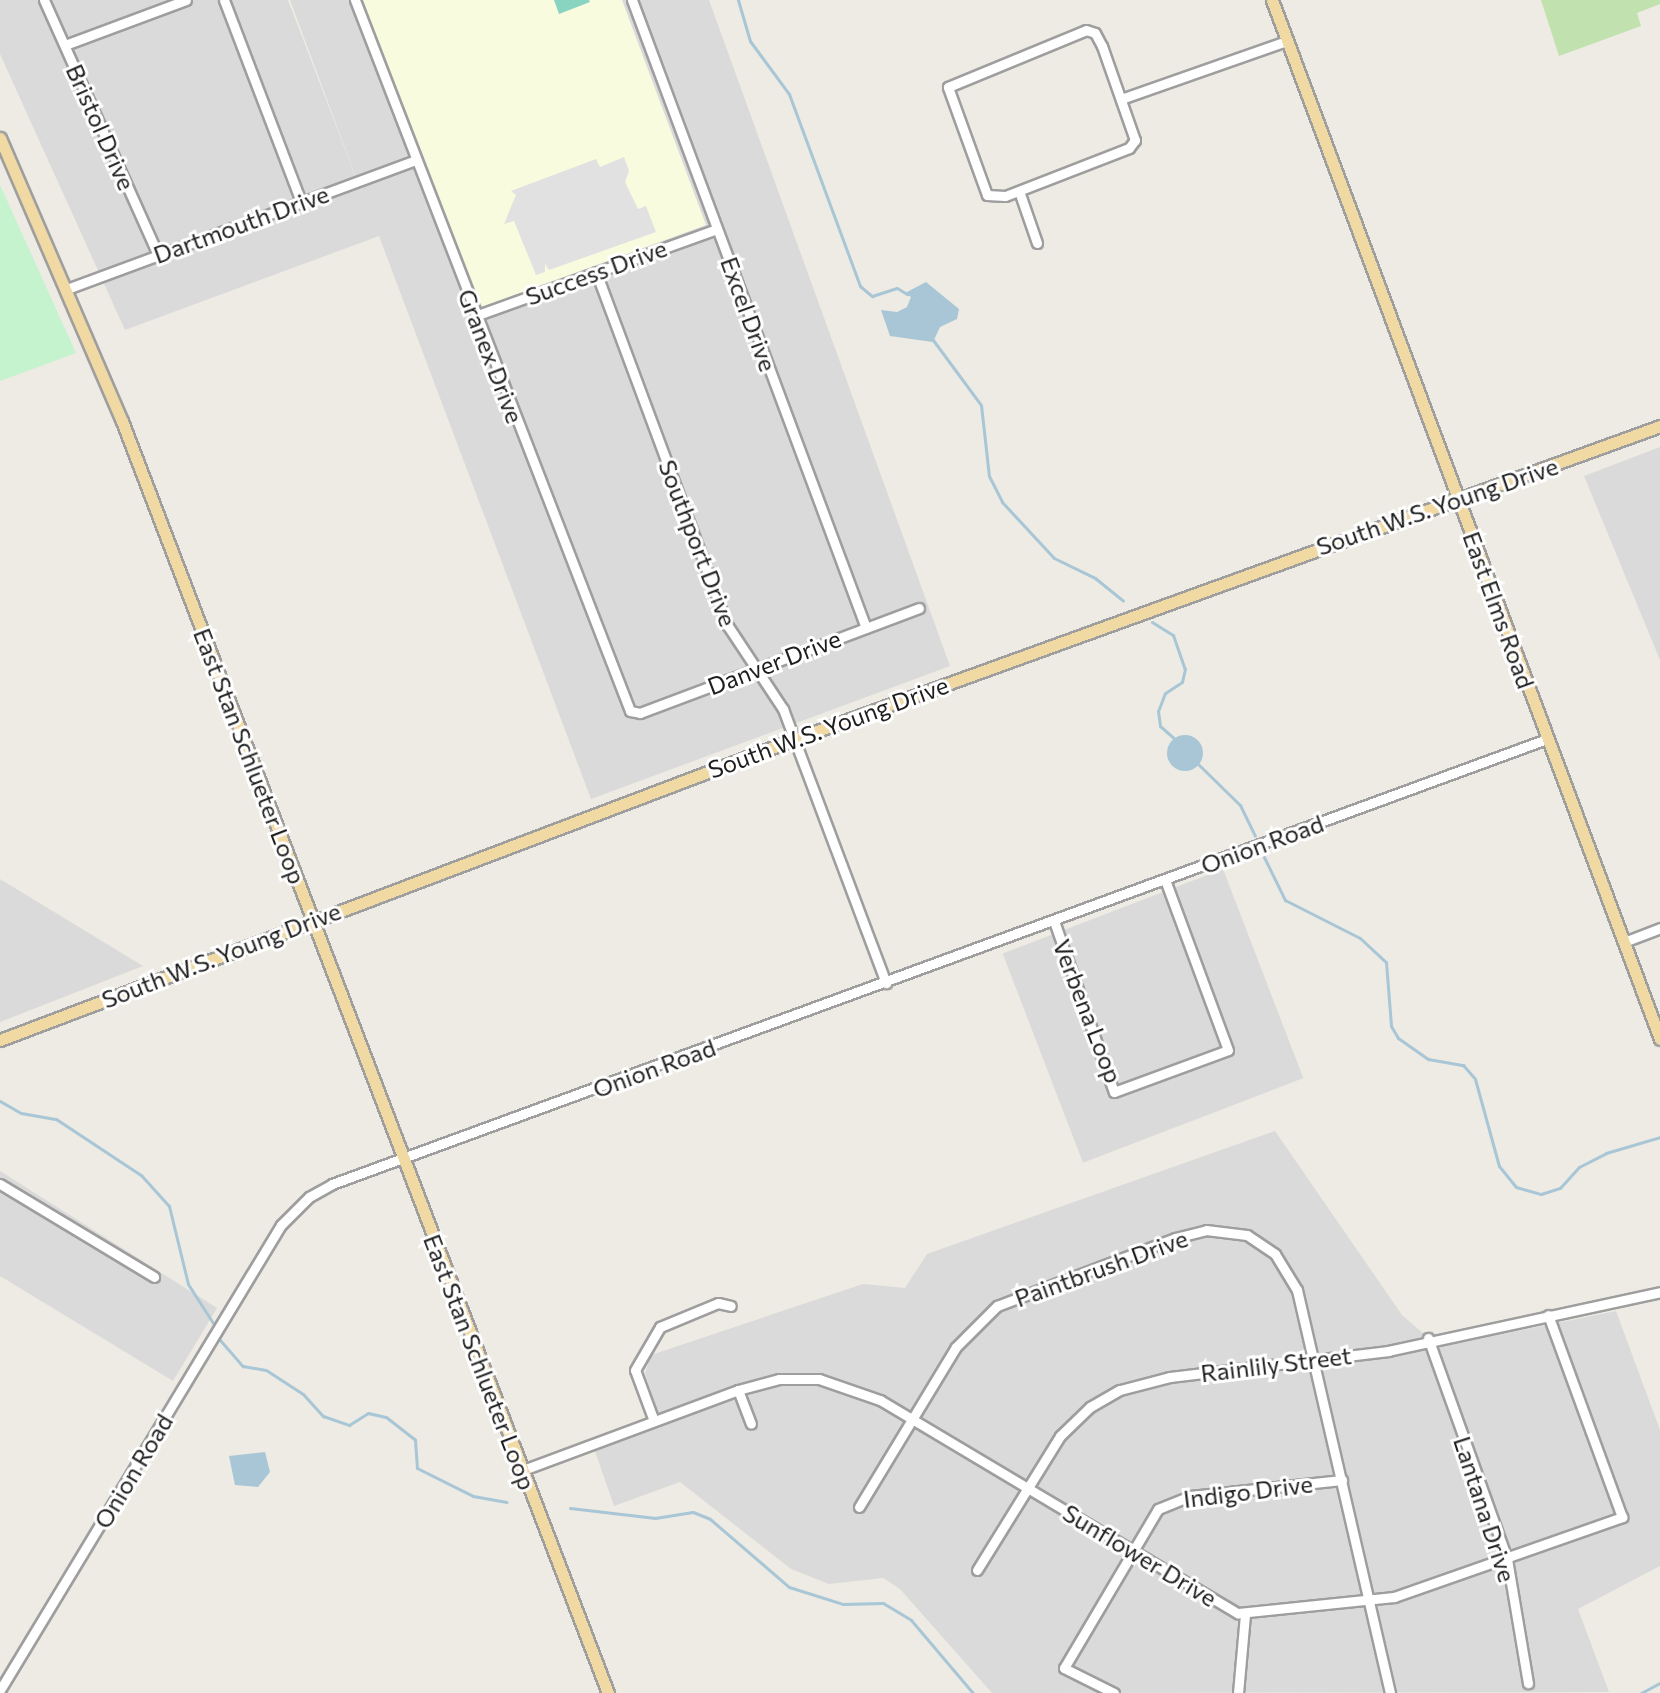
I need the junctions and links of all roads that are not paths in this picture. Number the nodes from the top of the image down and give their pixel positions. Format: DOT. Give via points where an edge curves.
graph roads {
  1 [pos="44,0"];
  2 [pos="186,0"];
  3 [pos="224,0"];
  4 [pos="355,0"];
  5 [pos="632,0"];
  6 [pos="1272,0"];
  7 [pos="1287,41"];
  8 [pos="65,45"];
  9 [pos="1121,99"];
  10 [pos="0,138"];
  11 [pos="416,160"];
  12 [pos="1019,191"];
  13 [pos="301,202"];
  14 [pos="717,229"];
  15 [pos="1037,243"];
  16 [pos="158,255"];
  17 [pos="596,272"];
  18 [pos="67,289"];
  19 [pos="475,316"];
  20 [pos="1660,426"];
  21 [pos="1457,495"];
  22 [pos="919,608"];
  23 [pos="866,628"];
  24 [pos="757,669"];
  25 [pos="630,711"];
  26 [pos="795,739"];
  27 [pos="1547,739"];
  28 [pos="1165,880"];
  29 [pos="311,921"];
  30 [pos="1054,921"];
  31 [pos="1660,928"];
  32 [pos="1624,942"];
  33 [pos="886,983"];
  34 [pos="1660,1039"];
  35 [pos="0,1040"];
  36 [pos="403,1158"];
  37 [pos="0,1184"];
  38 [pos="154,1277"];
  39 [pos="1660,1292"];
  40 [pos="731,1306"];
  41 [pos="1548,1315"];
  42 [pos="1428,1338"];
  43 [pos="1314,1359"];
  44 [pos="738,1390"];
  45 [pos="911,1419"];
  46 [pos="654,1421"];
  47 [pos="751,1424"];
  48 [pos="523,1470"];
  49 [pos="1342,1480"];
  50 [pos="1028,1488"];
  51 [pos="859,1507"];
  52 [pos="1131,1551"];
  53 [pos="1507,1559"];
  54 [pos="977,1570"];
  55 [pos="1369,1600"];
  56 [pos="1245,1614"];
  57 [pos="1528,1683"];
  58 [pos="0,1690"];
  59 [pos="608,1693"];
  60 [pos="1114,1693"];
  61 [pos="1238,1693"];
  62 [pos="1390,1693"];
  1 -- 8 [label="street, Bristol Drive"];
  2 -- 8 [label="street"];
  3 -- 13 [label="street"];
  4 -- 11 [label="street, Granex Drive"];
  5 -- 14 [label="street, Excel Drive"];
  6 -- 7 [label="main road, East Elms Road"];
  7 -- 9 [label="street"];
  7 -- 21 [label="main road, East Elms Road"];
  8 -- 16 [label="street, Bristol Drive"];
  9 -- 12 [label="street" via="1134,129 1129,148"];
  9 -- 12 [label="street" via="1102,46 1095,33 1086,30 954,81 948,96 987,195"];
  10 -- 18 [label="main road, East Stan Schlueter Loop"];
  11 -- 13 [label="street, Dartmouth Drive"];
  11 -- 19 [label="street, Granex Drive"];
  12 -- 15 [label="street"];
  13 -- 16 [label="street, Dartmouth Drive"];
  14 -- 17 [label="street, Success Drive"];
  14 -- 23 [label="street, Excel Drive"];
  16 -- 18 [label="street, Dartmouth Drive"];
  17 -- 19 [label="street, Success Drive"];
  17 -- 24 [label="street, Southport Drive" via="728,626"];
  18 -- 29 [label="main road, East Stan Schlueter Loop"];
  19 -- 25 [label="street, Granex Drive"];
  20 -- 21 [label="main road, South W.S. Young Drive"];
  21 -- 26 [label="main road, South W.S. Young Drive"];
  21 -- 27 [label="main road, East Elms Road"];
  22 -- 23 [label="street, Danver Drive"];
  23 -- 24 [label="street, Danver Drive"];
  24 -- 25 [label="street, Danver Drive" via="640,713"];
  24 -- 26 [label="street, Southport Drive" via="778,698"];
  26 -- 29 [label="main road, South W.S. Young Drive"];
  26 -- 33 [label="street, Southport Drive"];
  27 -- 28 [label="street, Onion Road"];
  27 -- 32 [label="main road, East Elms Road"];
  28 -- 30 [label="street, Onion Road"];
  28 -- 30 [label="street, Verbena Loop" via="1228,1050 1114,1092"];
  29 -- 35 [label="main road, South W.S. Young Drive"];
  29 -- 36 [label="main road, East Stan Schlueter Loop"];
  30 -- 33 [label="street, Onion Road"];
  31 -- 32 [label="street"];
  32 -- 34 [label="main road, East Elms Road"];
  33 -- 36 [label="street, Onion Road"];
  36 -- 48 [label="main road, East Stan Schlueter Loop"];
  36 -- 58 [label="street, Onion Road" via="332,1184 295,1208 281,1225"];
  37 -- 38 [label="street"];
  39 -- 41 [label="street, Rainlily Street"];
  40 -- 46 [label="street" via="718,1303 660,1327 635,1370"];
  41 -- 42 [label="street, Rainlily Street"];
  41 -- 53 [label="street, Sunflower Drive" via="1622,1517"];
  42 -- 43 [label="street, Rainlily Street" via="1388,1351"];
  42 -- 53 [label="street, Lantana Drive"];
  43 -- 45 [label="street, Paintbrush Drive" via="1297,1290 1275,1254 1247,1235 1206,1230 997,1306 956,1347"];
  43 -- 49 [label="street, Paintbrush Drive"];
  43 -- 50 [label="street, Rainlily Street" via="1170,1377 1120,1390 1069,1425"];
  44 -- 45 [label="street, Sunflower Drive" via="779,1379 819,1379 861,1390"];
  44 -- 46 [label="street, Sunflower Drive"];
  44 -- 47 [label="street"];
  45 -- 50 [label="street, Sunflower Drive"];
  45 -- 51 [label="street, Paintbrush Drive"];
  46 -- 48 [label="street, Sunflower Drive"];
  48 -- 59 [label="main road, East Stan Schlueter Loop"];
  49 -- 52 [label="street, Indigo Drive" via="1176,1499 1158,1509"];
  49 -- 55 [label="street, Paintbrush Drive"];
  50 -- 52 [label="street, Sunflower Drive"];
  50 -- 54 [label="street, Rainlily Street"];
  52 -- 56 [label="street, Sunflower Drive" via="1214,1602"];
  52 -- 60 [label="street, Indigo Drive" via="1064,1668"];
  53 -- 55 [label="street, Sunflower Drive" via="1416,1591"];
  53 -- 57 [label="street, Lantana Drive"];
  55 -- 56 [label="street, Sunflower Drive"];
  55 -- 62 [label="street, Paintbrush Drive"];
  56 -- 61 [label="street"];
}
